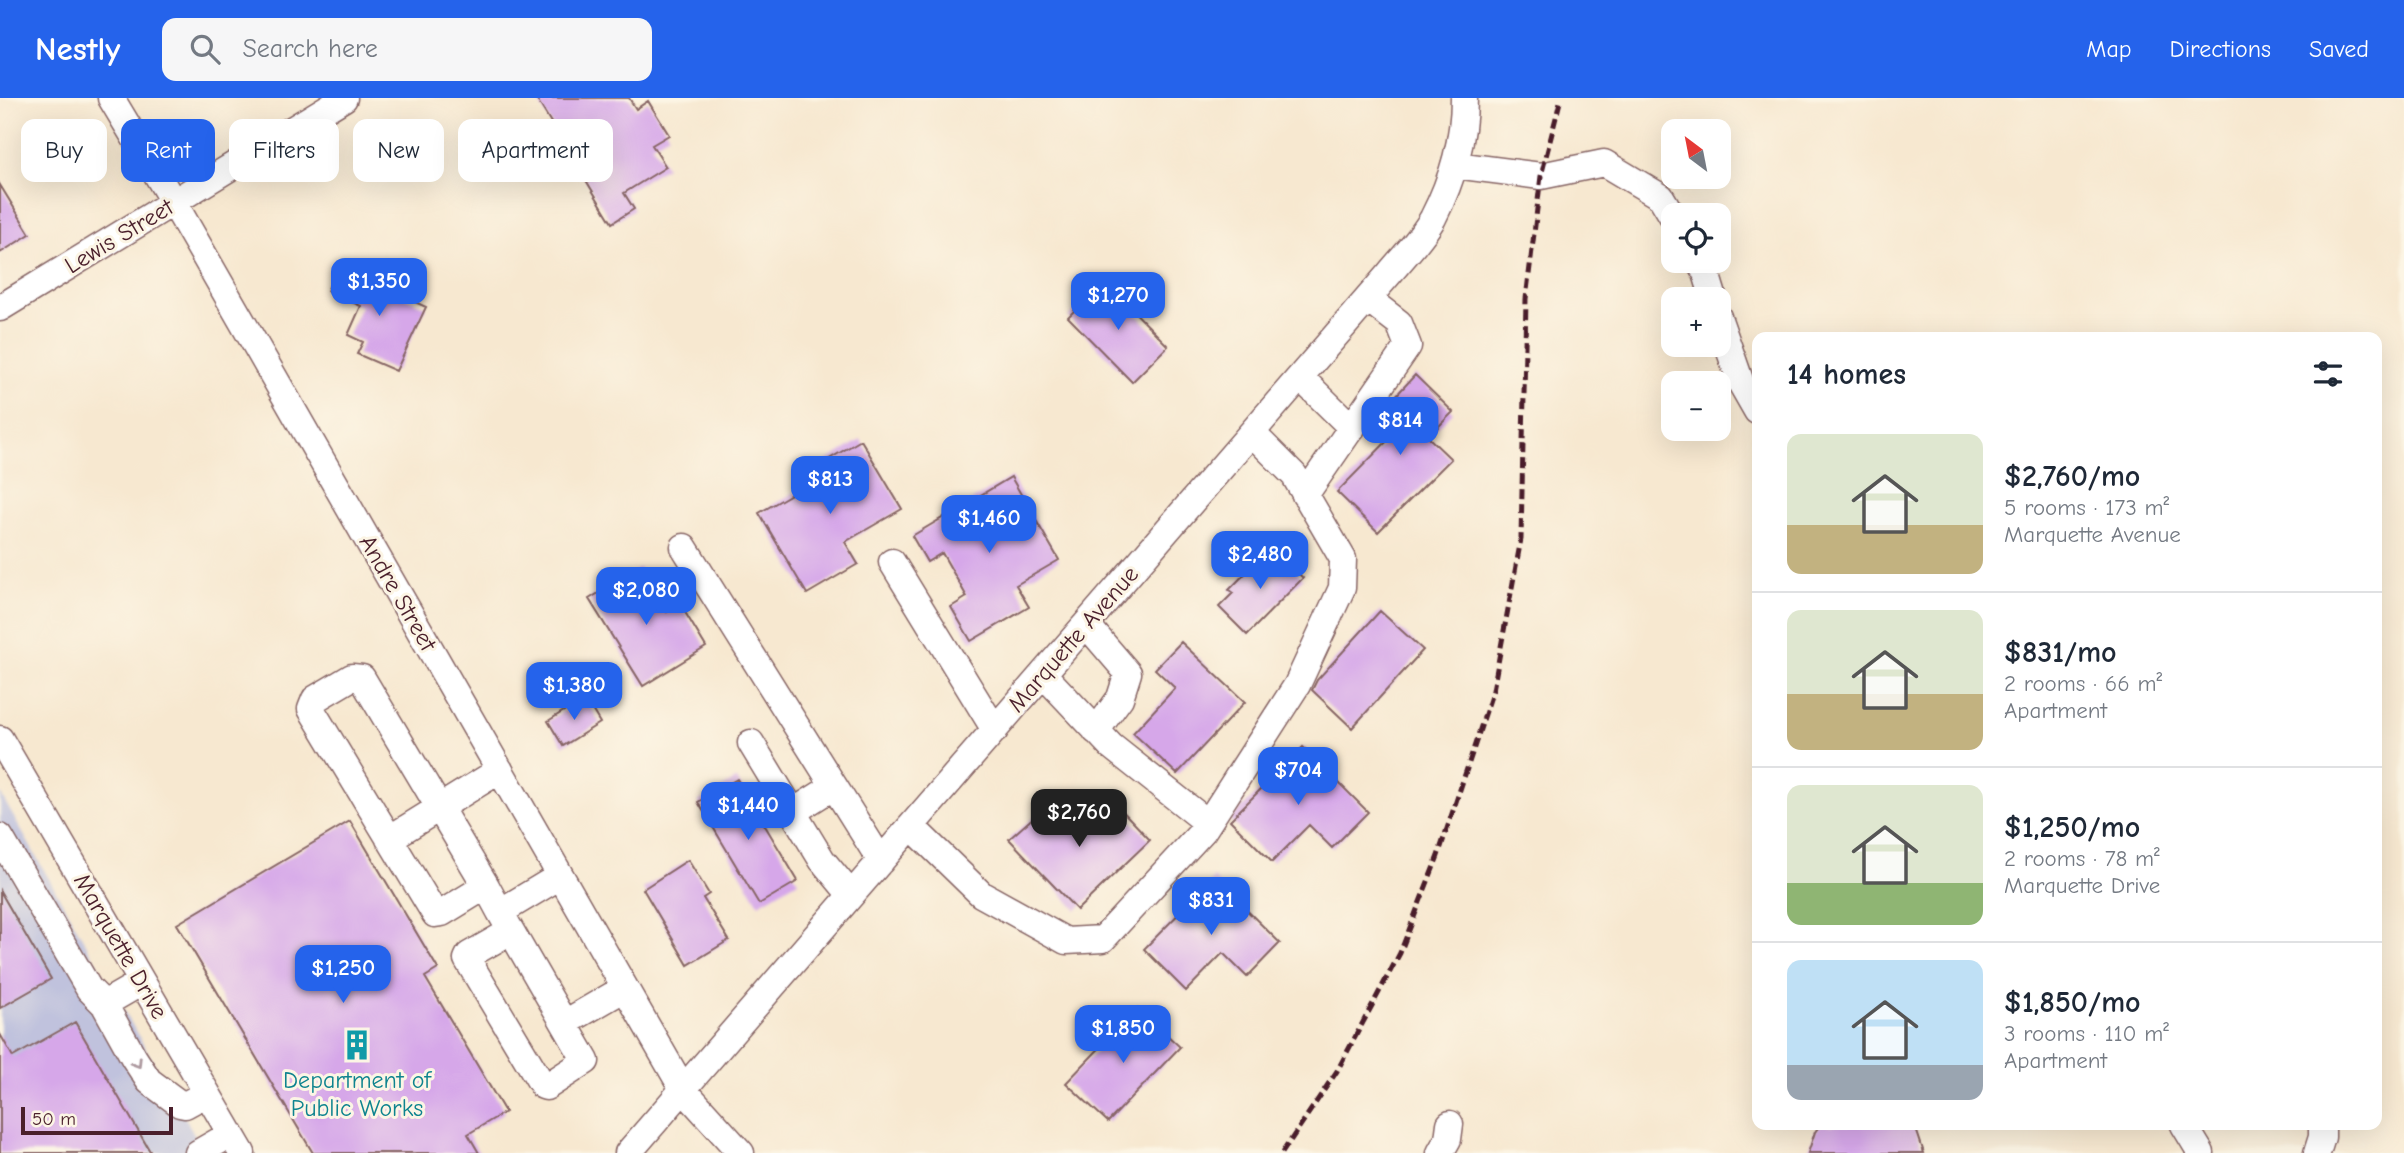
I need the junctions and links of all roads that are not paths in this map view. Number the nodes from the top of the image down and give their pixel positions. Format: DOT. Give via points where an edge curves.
graph roads {
  1 [pos="111,98"];
  2 [pos="344,98"];
  3 [pos="1464,98"];
  4 [pos="1455,165"];
  5 [pos="174,203"];
  6 [pos="1665,203"];
  7 [pos="1368,299"];
  8 [pos="0,308"];
  9 [pos="1731,354"];
  10 [pos="1300,377"];
  11 [pos="1752,402"];
  12 [pos="1352,428"];
  13 [pos="1252,433"];
  14 [pos="1306,495"];
  15 [pos="684,547"];
  16 [pos="892,562"];
  17 [pos="1086,624"];
  18 [pos="1043,674"];
  19 [pos="995,730"];
  20 [pos="1096,731"];
  21 [pos="0,739"];
  22 [pos="751,743"];
  23 [pos="500,770"];
  24 [pos="834,786"];
  25 [pos="439,807"];
  26 [pos="793,812"];
  27 [pos="1208,823"];
  28 [pos="911,826"];
  29 [pos="0,836"];
  30 [pos="389,839"];
  31 [pos="881,861"];
  32 [pos="560,876"];
  33 [pos="486,886"];
  34 [pos="851,895"];
  35 [pos="506,922"];
  36 [pos="142,982"];
  37 [pos="625,988"];
  38 [pos="104,1004"];
  39 [pos="565,1023"];
  40 [pos="684,1089"];
  41 [pos="207,1093"];
  42 [pos="1450,1124"];
  43 [pos="2187,1130"];
  44 [pos="2322,1130"];
  45 [pos="236,1143"];
  46 [pos="198,1153"];
  47 [pos="628,1153"];
  48 [pos="741,1153"];
  49 [pos="1440,1153"];
  50 [pos="2201,1153"];
  51 [pos="2317,1153"];
  1 -- 5 [label="street, Andre Street"];
  2 -- 5 [label="street, Lewis Street"];
  3 -- 4 [label="street, Marquette Avenue"];
  4 -- 6 [label="street" via="1541,176 1604,163"];
  4 -- 7 [label="street, Marquette Avenue" via="1432,220"];
  5 -- 8 [label="street, Lewis Street"];
  5 -- 23 [label="street, Andre Street"];
  7 -- 10 [label="street, Marquette Avenue"];
  7 -- 12 [label="street" via="1399,323 1408,346"];
  9 -- 11 [label="street"];
  10 -- 12 [label="street"];
  10 -- 13 [label="street, Marquette Avenue"];
  12 -- 14 [label="street"];
  13 -- 14 [label="street" via="1294,475"];
  13 -- 17 [label="street, Marquette Avenue"];
  14 -- 27 [label="street" via="1343,559 1342,588 1297,685"];
  15 -- 24 [label="street"];
  16 -- 19 [label="street"];
  17 -- 18 [label="street, Marquette Avenue"];
  17 -- 20 [label="street" via="1128,673 1120,698"];
  18 -- 19 [label="street, Marquette Avenue"];
  18 -- 20 [label="street"];
  19 -- 28 [label="street, Marquette Avenue"];
  20 -- 27 [label="street"];
  21 -- 36 [label="street, Marquette Drive"];
  22 -- 26 [label="street"];
  23 -- 25 [label="street"];
  23 -- 32 [label="street, Andre Street"];
  24 -- 26 [label="street"];
  24 -- 31 [label="street"];
  25 -- 30 [label="street"];
  25 -- 30 [label="street" via="362,678 352,677 315,699 311,709"];
  25 -- 33 [label="street"];
  26 -- 34 [label="street" via="822,860"];
  27 -- 28 [label="street" via="1103,939 1066,941 981,894"];
  28 -- 31 [label="street, Marquette Avenue"];
  29 -- 38 [label="street" via="89,989"];
  30 -- 33 [label="street" via="435,914"];
  31 -- 34 [label="street, Marquette Avenue"];
  32 -- 35 [label="street"];
  32 -- 37 [label="street, Andre Street"];
  33 -- 35 [label="street"];
  34 -- 40 [label="street, Marquette Avenue"];
  35 -- 39 [label="street"];
  35 -- 39 [label="street" via="467,959 546,1087 586,1061"];
  36 -- 38 [label="street"];
  36 -- 41 [label="street, Marquette Drive"];
  37 -- 39 [label="street"];
  37 -- 40 [label="street, Andre Street"];
  38 -- 41 [label="street, one-way" via="149,1081 180,1104"];
  40 -- 47 [label="street, Marquette Avenue"];
  40 -- 48 [label="street, Andre Street"];
  41 -- 45 [label="street, Marquette Drive"];
  42 -- 49 [label="street"];
  43 -- 50 [label="street"];
  44 -- 51 [label="street"];
  45 -- 46 [label="street"];
}
